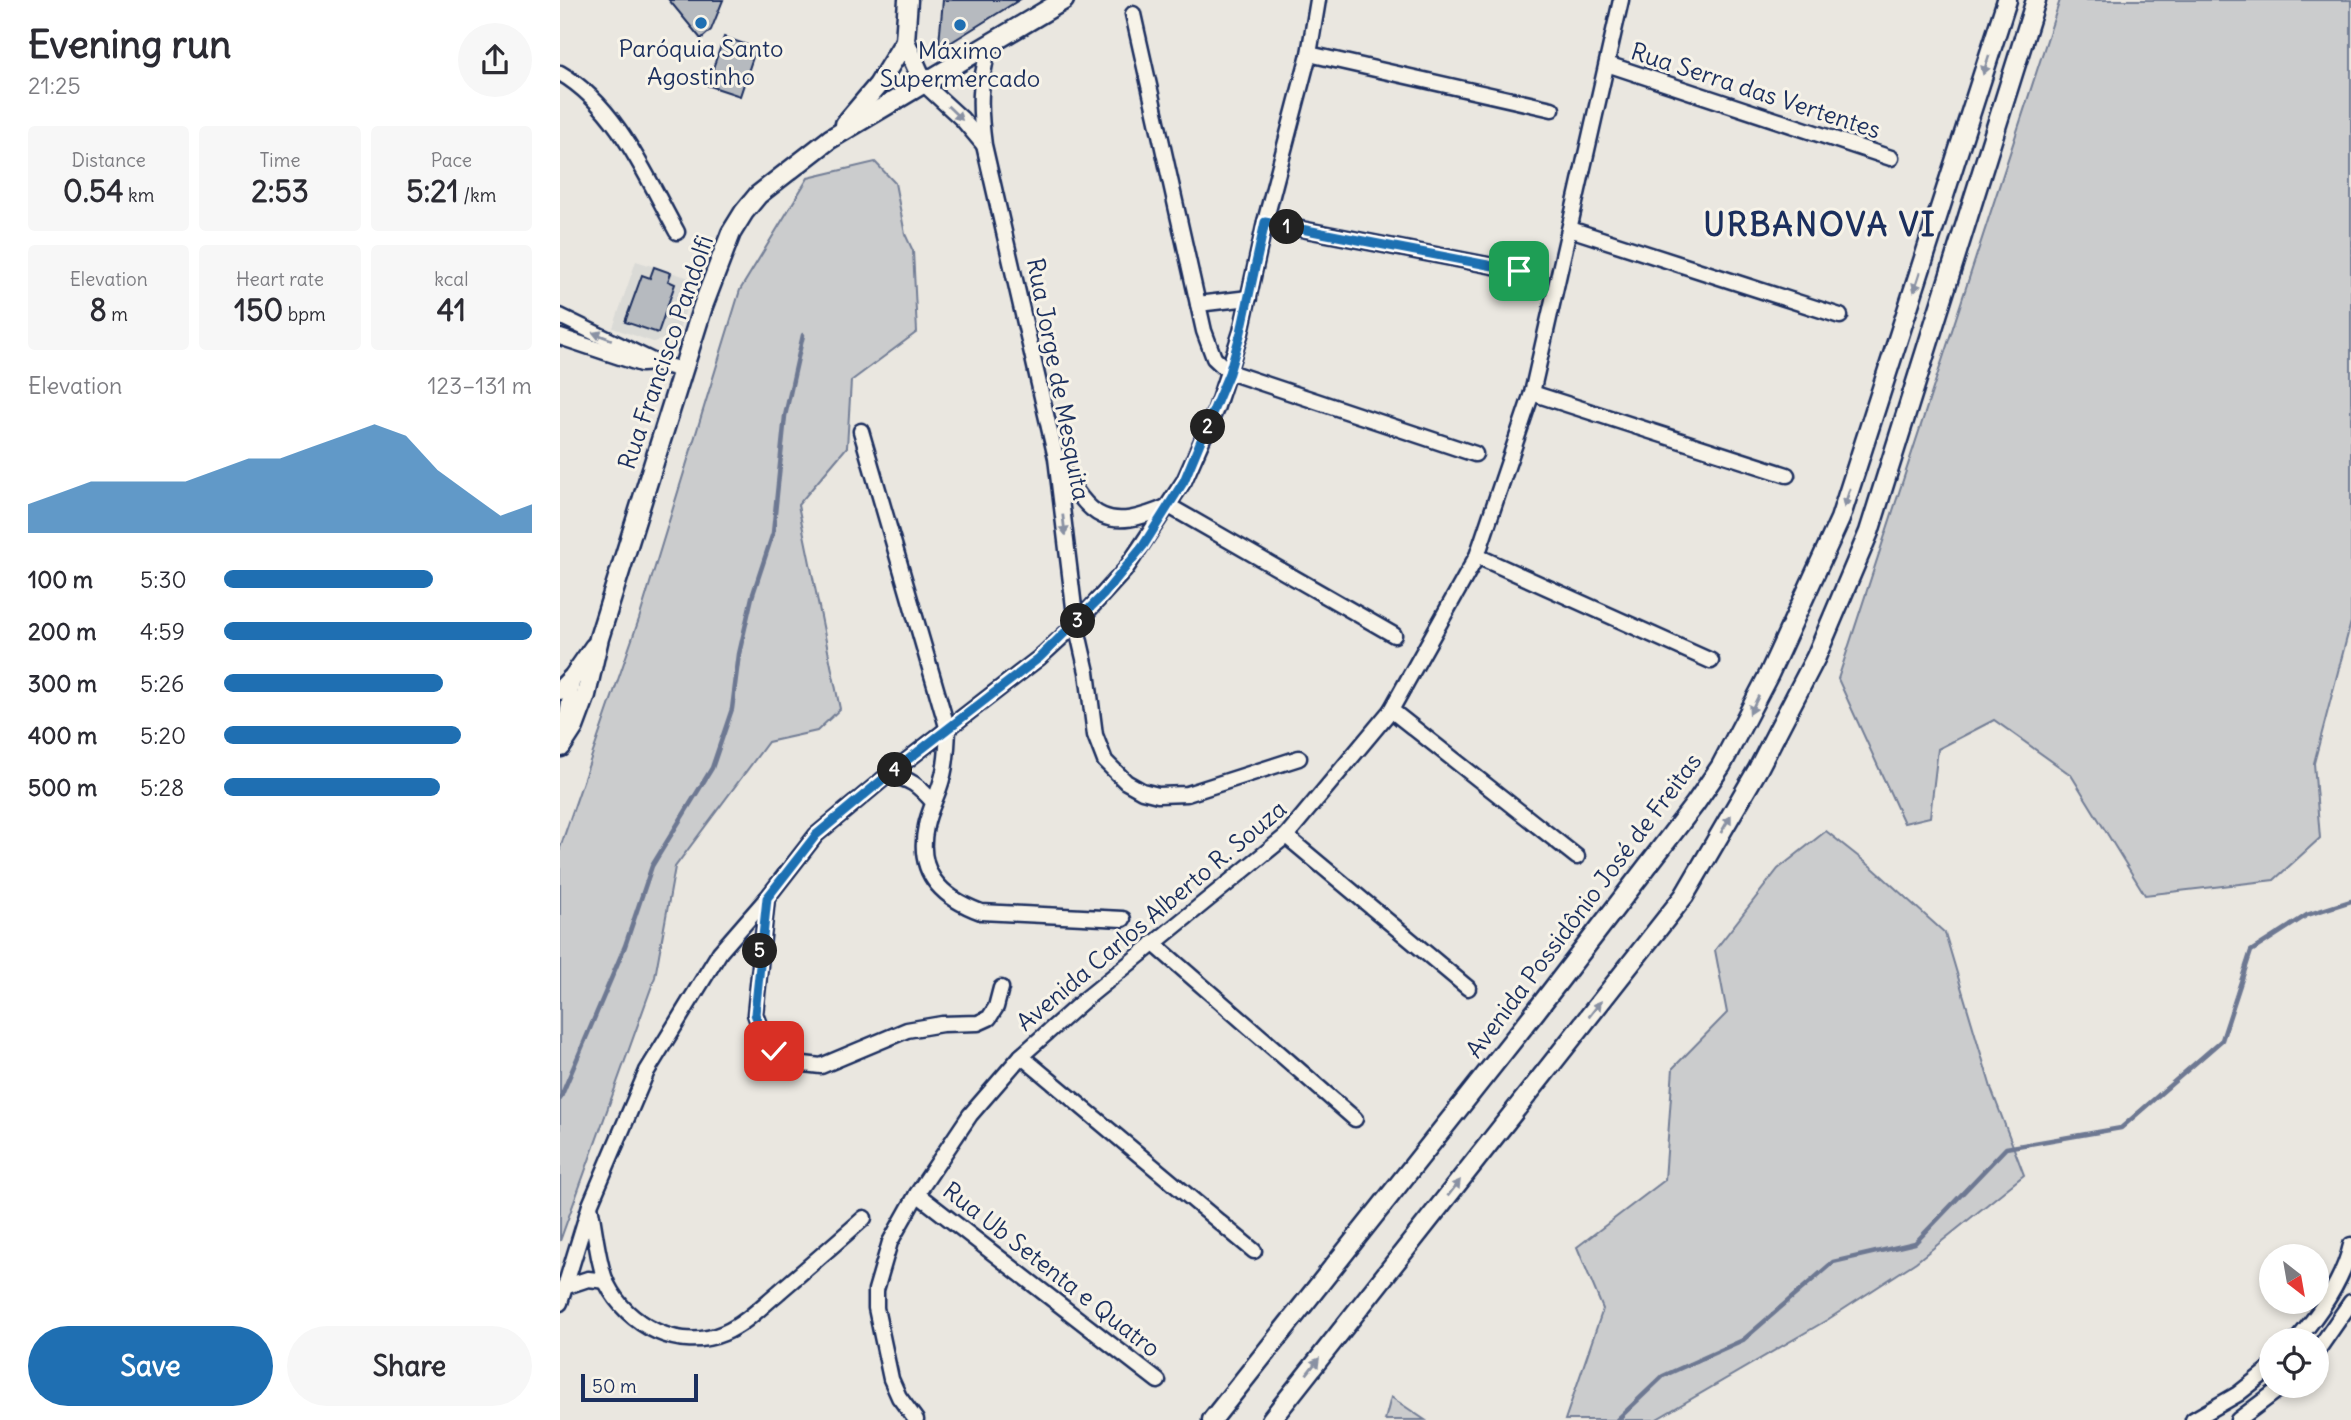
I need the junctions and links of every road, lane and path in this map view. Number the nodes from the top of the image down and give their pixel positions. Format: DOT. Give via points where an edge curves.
graph roads {
  1 [pos="908,0"];
  2 [pos="1064,0"];
  3 [pos="1318,0"];
  4 [pos="1620,0"];
  5 [pos="2007,0"];
  6 [pos="2036,0"];
  7 [pos="1133,14"];
  8 [pos="905,41"];
  9 [pos="989,47"];
  10 [pos="1309,54"];
  11 [pos="1607,64"];
  12 [pos="560,73"];
  13 [pos="924,84"];
  14 [pos="1552,109"];
  15 [pos="830,139"];
  16 [pos="984,145"];
  17 [pos="1891,159"];
  18 [pos="1265,222"];
  19 [pos="1570,229"];
  20 [pos="677,232"];
  21 [pos="1519,271"];
  22 [pos="1249,298"];
  23 [pos="1198,304"];
  24 [pos="560,316"];
  25 [pos="1840,316"];
  26 [pos="560,337"];
  27 [pos="657,362"];
  28 [pos="681,370"];
  29 [pos="1229,373"];
  30 [pos="1532,393"];
  31 [pos="861,430"];
  32 [pos="1475,454"];
  33 [pos="1056,458"];
  34 [pos="1787,475"];
  35 [pos="1169,506"];
  36 [pos="1478,556"];
  37 [pos="1076,624"];
  38 [pos="1394,635"];
  39 [pos="599,638"];
  40 [pos="1711,661"];
  41 [pos="573,677"];
  42 [pos="560,690"];
  43 [pos="1391,710"];
  44 [pos="948,730"];
  45 [pos="561,749"];
  46 [pos="1299,758"];
  47 [pos="888,775"];
  48 [pos="933,802"];
  49 [pos="1286,836"];
  50 [pos="1577,857"];
  51 [pos="767,898"];
  52 [pos="1123,919"];
  53 [pos="1153,943"];
  54 [pos="1001,988"];
  55 [pos="1468,988"];
  56 [pos="1021,1056"];
  57 [pos="1355,1119"];
  58 [pos="917,1194"];
  59 [pos="590,1205"];
  60 [pos="864,1218"];
  61 [pos="2351,1245"];
  62 [pos="1254,1251"];
  63 [pos="606,1281"];
  64 [pos="564,1287"];
  65 [pos="2351,1302"];
  66 [pos="560,1303"];
  67 [pos="2305,1328"];
  68 [pos="2329,1334"];
  69 [pos="2259,1377"];
  70 [pos="1158,1381"];
  71 [pos="2267,1398"];
  72 [pos="916,1420"];
  73 [pos="1212,1420"];
  74 [pos="1271,1420"];
  75 [pos="2193,1420"];
  76 [pos="2238,1420"];
  1 -- 8 [label="street"];
  2 -- 9 [label="street, Rua Francisco Pandolfi"];
  3 -- 10 [label="street"];
  4 -- 11 [label="street, Avenida Carlos Alberto R. Souza"];
  5 -- 73 [label="street, Avenida Possidônio José de Freitas, one-way" via="1840,519 1764,685 1721,766 1536,1011"];
  74 -- 6 [label="street, one-way" via="1684,896 1758,769 1816,657 1869,532"];
  7 -- 23 [label="street"];
  8 -- 13 [label="street"];
  8 -- 15 [label="street" via="878,85"];
  9 -- 13 [label="street, Rua Francisco Pandolfi"];
  9 -- 16 [label="street, Rua Jorge de Mesquita" via="979,108"];
  10 -- 14 [label="street"];
  10 -- 18 [label="street"];
  11 -- 17 [label="street, Rua Serra das Vertentes"];
  11 -- 19 [label="street, Avenida Carlos Alberto R. Souza"];
  12 -- 20 [label="street" via="597,101 614,124"];
  13 -- 15 [label="street, Rua Francisco Pandolfi"];
  13 -- 16 [label="street, Rua Jorge de Mesquita, one-way"];
  15 -- 28 [label="street, Rua Francisco Pandolfi" via="775,180 744,212 716,268"];
  16 -- 33 [label="street, Rua Jorge de Mesquita"];
  18 -- 21 [label="street"];
  18 -- 22 [label="street"];
  19 -- 25 [label="street"];
  19 -- 30 [label="street, Avenida Carlos Alberto R. Souza"];
  22 -- 23 [label="street"];
  22 -- 29 [label="street"];
  23 -- 29 [label="street" via="1214,358"];
  27 -- 24 [label="street, one-way"];
  26 -- 27 [label="street" via="641,364"];
  27 -- 28 [label="street"];
  28 -- 39 [label="street, Rua Francisco Pandolfi"];
  29 -- 32 [label="street"];
  29 -- 35 [label="street" via="1200,447"];
  30 -- 34 [label="street"];
  30 -- 36 [label="street, Avenida Carlos Alberto R. Souza"];
  31 -- 44 [label="street"];
  33 -- 35 [label="street" via="1094,513 1123,520"];
  33 -- 37 [label="street, Rua Jorge de Mesquita, one-way"];
  35 -- 37 [label="street" via="1125,570"];
  35 -- 38 [label="street"];
  36 -- 40 [label="street"];
  36 -- 43 [label="street, Avenida Carlos Alberto R. Souza"];
  37 -- 44 [label="street"];
  37 -- 46 [label="street, Rua Jorge de Mesquita" via="1095,735 1105,761 1126,782 1158,795 1187,794"];
  39 -- 41 [label="street"];
  39 -- 45 [label="street" via="579,715"];
  41 -- 42 [label="street"];
  41 -- 45 [label="street"];
  43 -- 49 [label="street, Avenida Carlos Alberto R. Souza"];
  43 -- 50 [label="street"];
  44 -- 47 [label="street"];
  44 -- 48 [label="street" via="946,764"];
  47 -- 48 [label="street" via="917,784"];
  47 -- 51 [label="street" via="816,835"];
  48 -- 52 [label="street" via="925,826 923,857 941,891 959,904 981,912"];
  49 -- 53 [label="street, Avenida Carlos Alberto R. Souza"];
  49 -- 55 [label="street"];
  51 -- 54 [label="street" via="755,1014 765,1041 795,1063 821,1066 907,1030 978,1023 989,1018"];
  51 -- 59 [label="street" via="720,952 647,1071"];
  53 -- 56 [label="street, Avenida Carlos Alberto R. Souza"];
  53 -- 57 [label="street"];
  56 -- 58 [label="street, Avenida Carlos Alberto R. Souza" via="970,1115"];
  56 -- 62 [label="street"];
  58 -- 70 [label="street, Rua Ub Setenta e Quatro"];
  58 -- 72 [label="street, Avenida Carlos Alberto R. Souza" via="890,1242 876,1290 891,1379"];
  59 -- 63 [label="street"];
  59 -- 64 [label="street"];
  60 -- 63 [label="street" via="740,1324 708,1338 655,1332 624,1310"];
  61 -- 67 [label="street" via="2337,1281"];
  63 -- 64 [label="street" via="588,1279"];
  64 -- 66 [label="street"];
  65 -- 68 [label="street"];
  69 -- 75 [label="street"];
  71 -- 76 [label="street"];
}
